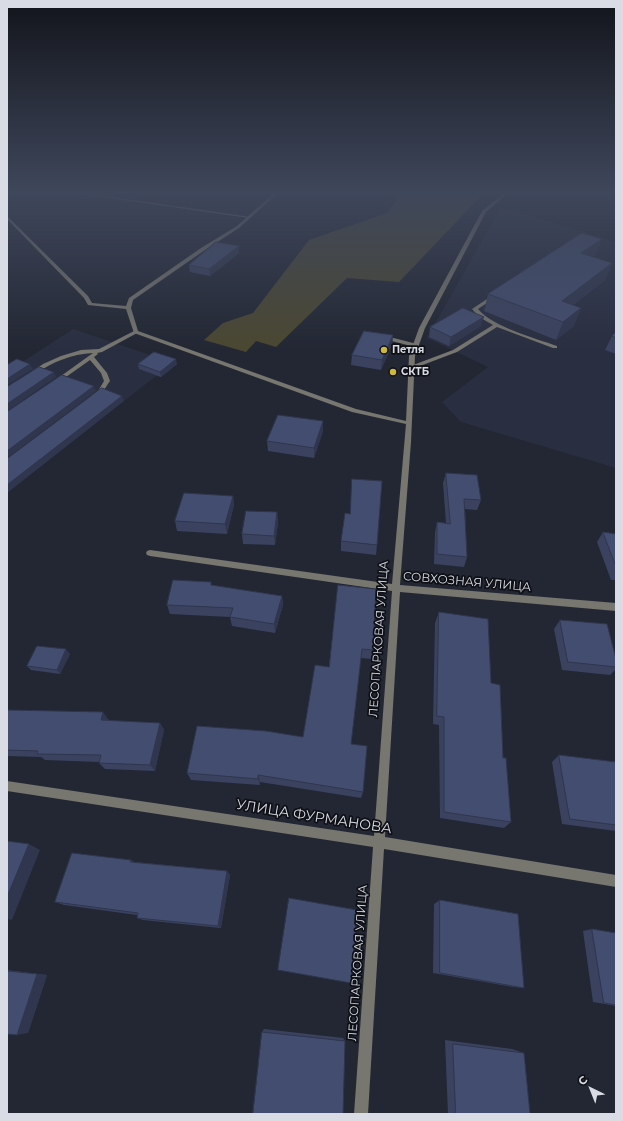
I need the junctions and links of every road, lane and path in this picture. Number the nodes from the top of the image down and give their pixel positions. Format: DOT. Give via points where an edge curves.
graph roads {
  1 [pos="36,246"];
  2 [pos="209,246"];
  3 [pos="466,246"];
  4 [pos="498,294"];
  5 [pos="128,308"];
  6 [pos="497,325"];
  7 [pos="136,332"];
  8 [pos="380,337"];
  9 [pos="415,344"];
  10 [pos="555,348"];
  11 [pos="100,351"];
  12 [pos="91,357"];
  13 [pos="410,368"];
  14 [pos="26,378"];
  15 [pos="52,384"];
  16 [pos="88,401"];
  17 [pos="408,423"];
  18 [pos="150,553"];
  19 [pos="396,588"];
  20 [pos="616,607"];
  21 [pos="7,786"];
  22 [pos="379,842"];
  23 [pos="616,881"];
  24 [pos="361,1114"];
  1 -- 5 [label="street" via="90,304"];
  2 -- 5 [label="street" via="142,290 131,299"];
  3 -- 9 [label="street, ЛЕСОПАРКОВАЯ УЛИЦА"];
  4 -- 6 [label="street" via="475,309 481,316"];
  5 -- 7 [label="street"];
  6 -- 10 [label="street"];
  6 -- 13 [label="street" via="455,351"];
  7 -- 11 [label="street"];
  7 -- 17 [label="street" via="354,411"];
  8 -- 9 [label="street"];
  9 -- 13 [label="street, ЛЕСОПАРКОВАЯ УЛИЦА"];
  11 -- 12 [label="street"];
  11 -- 14 [label="street" via="81,352 63,357"];
  12 -- 15 [label="street"];
  12 -- 16 [label="street" via="107,381 100,392"];
  13 -- 17 [label="street, ЛЕСОПАРКОВАЯ УЛИЦА"];
  17 -- 19 [label="street, ЛЕСОПАРКОВАЯ УЛИЦА"];
  18 -- 19 [label="street, СОВХОЗНАЯ УЛИЦА"];
  19 -- 20 [label="street, СОВХОЗНАЯ УЛИЦА"];
  19 -- 22 [label="street, ЛЕСОПАРКОВАЯ УЛИЦА"];
  21 -- 22 [label="street, УЛИЦА ФУРМАНОВА"];
  22 -- 23 [label="street, УЛИЦА ФУРМАНОВА"];
  22 -- 24 [label="street, ЛЕСОПАРКОВАЯ УЛИЦА"];
}
